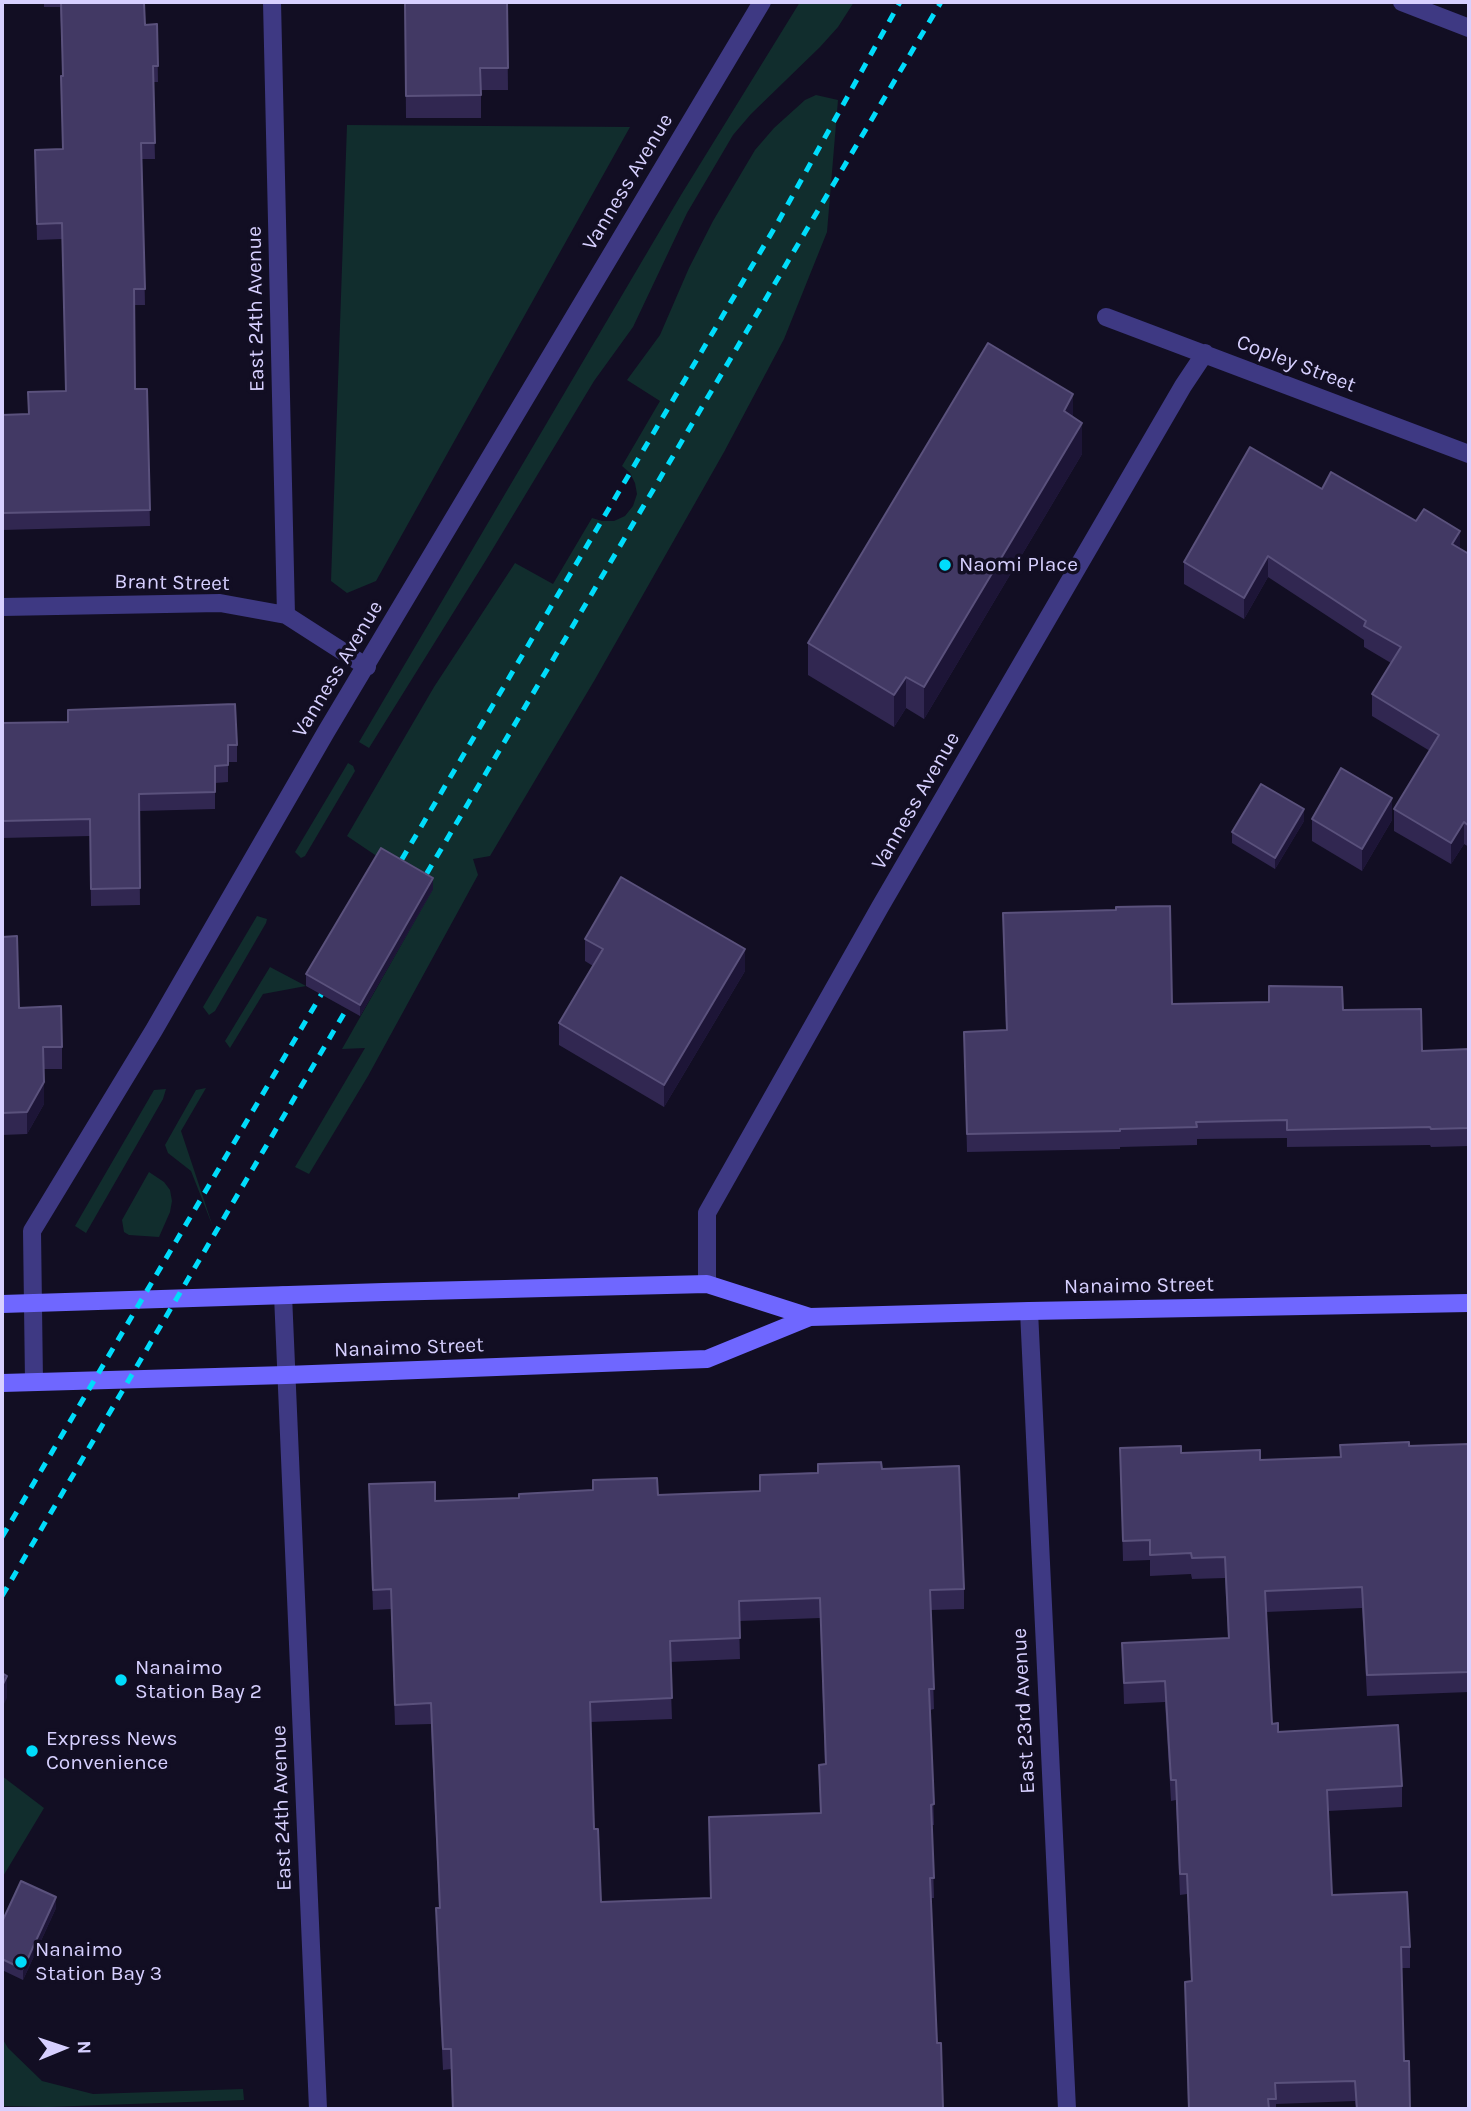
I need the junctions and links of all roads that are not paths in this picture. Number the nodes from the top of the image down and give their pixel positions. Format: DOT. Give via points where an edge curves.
graph roads {
  1 [pos="272,2"];
  2 [pos="762,2"];
  3 [pos="1402,2"];
  4 [pos="1469,28"];
  5 [pos="1107,317"];
  6 [pos="1205,354"];
  7 [pos="1469,454"];
  8 [pos="2,607"];
  9 [pos="286,615"];
  10 [pos="367,667"];
  11 [pos="707,1284"];
  12 [pos="283,1295"];
  13 [pos="33,1303"];
  14 [pos="1469,1303"];
  15 [pos="2,1304"];
  16 [pos="1029,1311"];
  17 [pos="810,1317"];
  18 [pos="286,1376"];
  19 [pos="34,1382"];
  20 [pos="2,1383"];
  21 [pos="318,2109"];
  22 [pos="1067,2109"];
  1 -- 9 [label="street, East 24th Avenue"];
  2 -- 10 [label="street, Vanness Avenue"];
  3 -- 4 [label="street"];
  5 -- 6 [label="street, Copley Street"];
  6 -- 7 [label="street, Copley Street"];
  6 -- 11 [label="street, Vanness Avenue" via="880,907 707,1213"];
  8 -- 9 [label="street, Brant Street" via="220,603"];
  9 -- 10 [label="street, Brant Street"];
  10 -- 13 [label="street, Vanness Avenue" via="32,1231"];
  11 -- 12 [label="main road, Nanaimo Street"];
  11 -- 17 [label="main road, Nanaimo Street"];
  12 -- 13 [label="main road, Nanaimo Street"];
  12 -- 18 [label="street, East 24th Avenue"];
  13 -- 15 [label="main road, Nanaimo Street"];
  13 -- 19 [label="street, Vanness Avenue"];
  14 -- 16 [label="main road, Nanaimo Street"];
  16 -- 17 [label="main road, Nanaimo Street"];
  16 -- 22 [label="street, East 23rd Avenue"];
  17 -- 18 [label="main road, Nanaimo Street" via="707,1359"];
  18 -- 19 [label="main road, Nanaimo Street"];
  18 -- 21 [label="street, East 24th Avenue"];
  19 -- 20 [label="main road, Nanaimo Street"];
}
